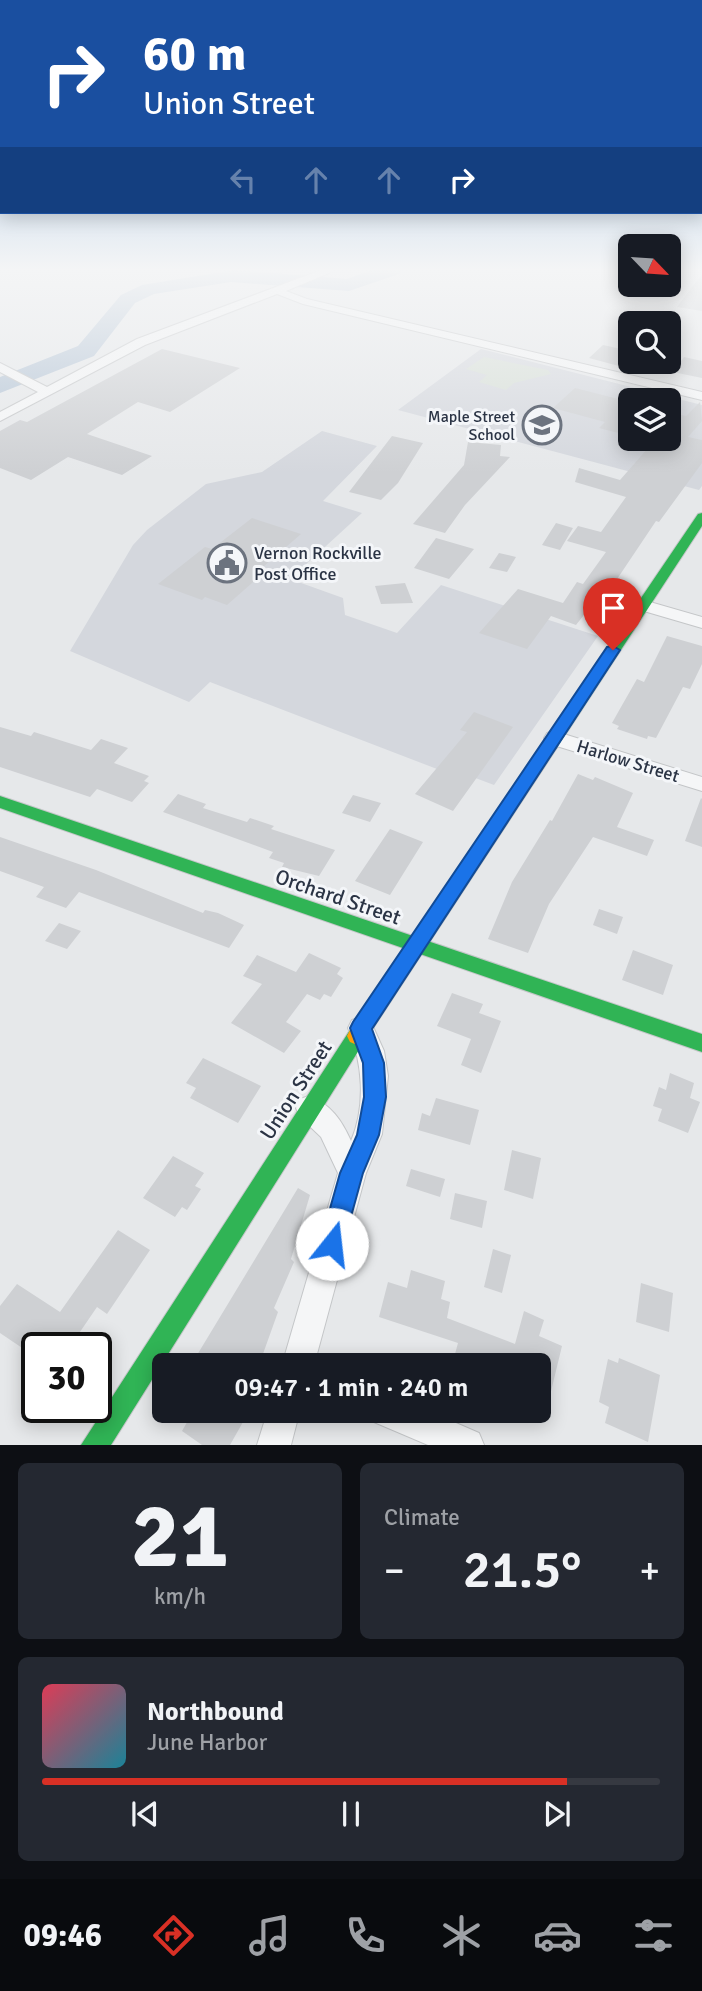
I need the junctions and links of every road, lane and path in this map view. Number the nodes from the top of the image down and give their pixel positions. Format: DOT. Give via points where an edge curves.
graph roads {
  1 [pos="153,337"];
  2 [pos="450,337"];
  3 [pos="4,370"];
  4 [pos="46,391"];
  5 [pos="702,396"];
  6 [pos="0,416"];
  7 [pos="702,517"];
  8 [pos="643,605"];
  9 [pos="702,623"];
  10 [pos="554,738"];
  11 [pos="702,784"];
  12 [pos="0,802"];
  13 [pos="415,946"];
  14 [pos="361,1028"];
  15 [pos="702,1043"];
  16 [pos="309,1108"];
  17 [pos="352,1173"];
  18 [pos="301,1353"];
  19 [pos="280,1423"];
  20 [pos="416,1423"];
  21 [pos="95,1445"];
  22 [pos="274,1445"];
  23 [pos="467,1445"];
  1 -- 4 [label="street"];
  2 -- 5 [label="street"];
  3 -- 4 [label="street"];
  4 -- 6 [label="street"];
  7 -- 8 [label="main road, Union Street"];
  8 -- 9 [label="street"];
  8 -- 10 [label="main road, Union Street"];
  10 -- 11 [label="street, Harlow Street"];
  10 -- 13 [label="main road, Union Street"];
  12 -- 13 [label="main road, Orchard Street"];
  13 -- 14 [label="main road, Union Street"];
  13 -- 15 [label="main road, Orchard Street"];
  14 -- 16 [label="main road, Union Street"];
  14 -- 17 [label="street" via="376,1086 368,1135"];
  16 -- 17 [label="street" via="331,1128"];
  16 -- 21 [label="main road, Union Street"];
  17 -- 18 [label="street"];
  19 -- 22 [label="street"];
  20 -- 23 [label="street"];
}
